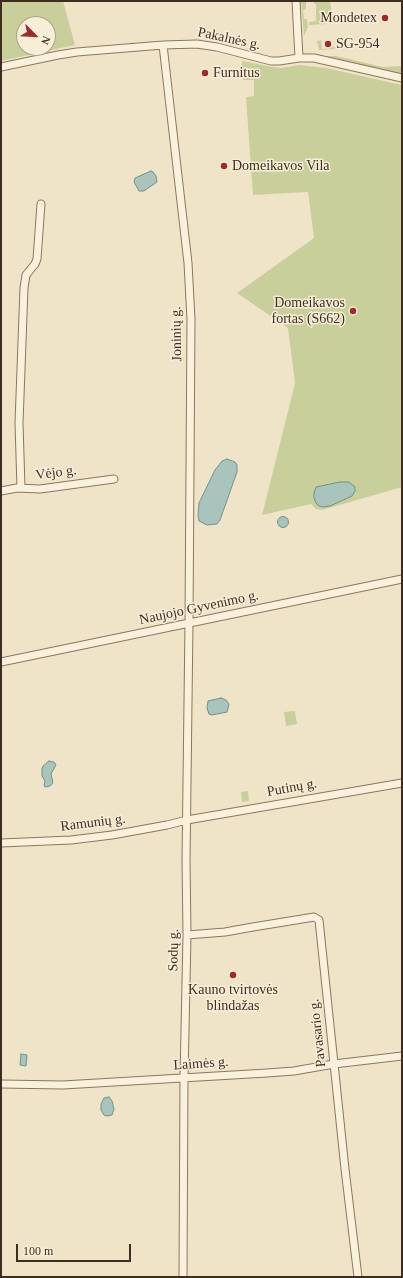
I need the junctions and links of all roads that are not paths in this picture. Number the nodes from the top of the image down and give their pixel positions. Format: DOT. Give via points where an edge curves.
graph roads {
  1 [pos="296,1"];
  2 [pos="163,45"];
  3 [pos="299,58"];
  4 [pos="1,67"];
  5 [pos="402,78"];
  6 [pos="41,204"];
  7 [pos="114,479"];
  8 [pos="21,488"];
  9 [pos="1,491"];
  10 [pos="402,579"];
  11 [pos="190,623"];
  12 [pos="1,662"];
  13 [pos="402,783"];
  14 [pos="187,820"];
  15 [pos="1,843"];
  16 [pos="187,935"];
  17 [pos="402,1056"];
  18 [pos="334,1064"];
  19 [pos="184,1078"];
  20 [pos="1,1084"];
  21 [pos="183,1277"];
  22 [pos="358,1277"];
  1 -- 3 [label="street"];
  2 -- 3 [label="street, Pakalnės g." via="207,45 271,61"];
  2 -- 4 [label="street, Pakalnės g." via="77,52"];
  2 -- 11 [label="street, Joninių g." via="188,264 191,319"];
  3 -- 5 [label="street, Pakalnės g." via="326,60"];
  6 -- 8 [label="street" via="36,264 26,275 24,288 19,423"];
  7 -- 8 [label="street, Vėjo g." via="40,489"];
  8 -- 9 [label="street, Vėjo g."];
  10 -- 11 [label="street, Naujojo Gyvenimo g."];
  11 -- 12 [label="street, Naujojo Gyvenimo g."];
  11 -- 14 [label="street, Sodų g."];
  13 -- 14 [label="street, Putinų g."];
  14 -- 15 [label="street, Ramunių g." via="112,835 71,840"];
  14 -- 16 [label="street, Sodų g."];
  16 -- 18 [label="street, Pavasario g." via="225,932 314,917 318,919"];
  16 -- 19 [label="street, Sodų g."];
  17 -- 18 [label="street, Laimės g."];
  18 -- 19 [label="street, Laimės g." via="294,1070"];
  18 -- 22 [label="street, Pavasario g."];
  19 -- 20 [label="street, Laimės g." via="63,1085"];
  19 -- 21 [label="street, Sodų g."];
}
